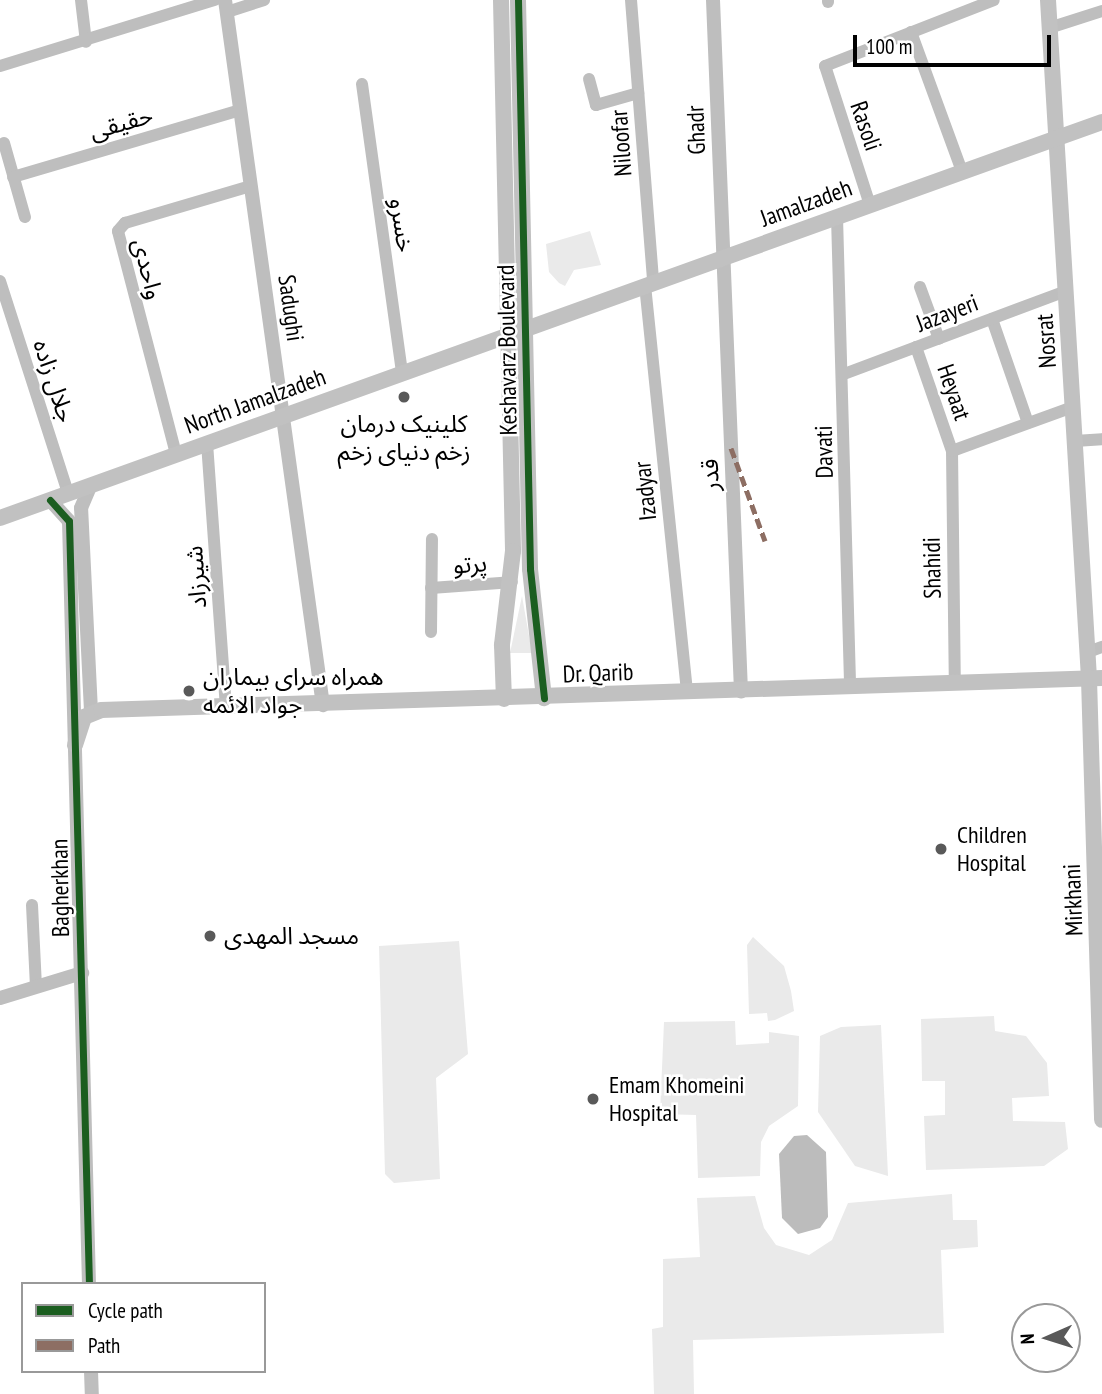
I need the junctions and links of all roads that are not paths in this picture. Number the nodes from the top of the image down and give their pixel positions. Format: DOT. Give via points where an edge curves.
graph roads {
  1 [pos="81,0"];
  2 [pos="215,0"];
  3 [pos="264,0"];
  4 [pos="501,0"];
  5 [pos="518,0"];
  6 [pos="631,0"];
  7 [pos="713,0"];
  8 [pos="994,0"];
  9 [pos="1048,0"];
  10 [pos="226,6"];
  11 [pos="1102,11"];
  12 [pos="1049,28"];
  13 [pos="911,32"];
  14 [pos="86,42"];
  15 [pos="0,66"];
  16 [pos="589,79"];
  17 [pos="362,84"];
  18 [pos="638,93"];
  19 [pos="240,110"];
  20 [pos="1102,122"];
  21 [pos="1056,139"];
  22 [pos="4,143"];
  23 [pos="962,172"];
  24 [pos="13,177"];
  25 [pos="251,186"];
  26 [pos="870,205"];
  27 [pos="25,217"];
  28 [pos="837,217"];
  29 [pos="724,257"];
  30 [pos="0,281"];
  31 [pos="649,284"];
  32 [pos="920,287"];
  33 [pos="1066,291"];
  34 [pos="992,319"];
  35 [pos="526,328"];
  36 [pos="508,334"];
  37 [pos="939,339"];
  38 [pos="916,347"];
  39 [pos="402,372"];
  40 [pos="844,374"];
  41 [pos="1073,407"];
  42 [pos="283,416"];
  43 [pos="1028,423"];
  44 [pos="1102,439"];
  45 [pos="1075,441"];
  46 [pos="207,443"];
  47 [pos="951,451"];
  48 [pos="176,454"];
  49 [pos="92,485"];
  50 [pos="68,494"];
  51 [pos="50,500"];
  52 [pos="0,518"];
  53 [pos="432,539"];
  54 [pos="512,582"];
  55 [pos="431,588"];
  56 [pos="430,632"];
  57 [pos="1095,649"];
  58 [pos="1096,678"];
  59 [pos="955,684"];
  60 [pos="850,687"];
  61 [pos="741,691"];
  62 [pos="687,693"];
  63 [pos="544,698"];
  64 [pos="505,699"];
  65 [pos="323,705"];
  66 [pos="226,708"];
  67 [pos="91,711"];
  68 [pos="75,744"];
  69 [pos="32,905"];
  70 [pos="82,973"];
  71 [pos="36,987"];
  72 [pos="1100,992"];
  73 [pos="0,999"];
  74 [pos="1102,1120"];
  75 [pos="89,1282"];
  76 [pos="91,1373"];
  77 [pos="92,1394"];
  1 -- 14 [label="street"];
  2 -- 14 [label="street"];
  3 -- 10 [label="street"];
  4 -- 36 [label="main road, Keshavarz Boulevard"];
  5 -- 35 [label="main road, Keshavarz Boulevard"];
  6 -- 18 [label="street, Niloofar"];
  7 -- 29 [label="street, Ghadr"];
  8 -- 13 [label="street"];
  9 -- 12 [label="main road, Nosrat"];
  10 -- 19 [label="street, Sadughi"];
  11 -- 12 [label="street"];
  12 -- 21 [label="main road, Nosrat"];
  13 -- 23 [label="street"];
  13 -- 26 [label="street, Rasoli" via="830,62 825,70"];
  14 -- 15 [label="street"];
  16 -- 18 [label="street" via="596,105"];
  17 -- 39 [label="street, خسرو"];
  18 -- 31 [label="street, Niloofar"];
  19 -- 24 [label="street, حقیقی"];
  19 -- 25 [label="street, Sadughi"];
  20 -- 21 [label="main road, Jamalzadeh"];
  21 -- 23 [label="main road, Jamalzadeh"];
  21 -- 33 [label="main road, Nosrat"];
  22 -- 24 [label="street"];
  23 -- 26 [label="main road, Jamalzadeh"];
  24 -- 27 [label="street"];
  25 -- 42 [label="street, Sadughi"];
  25 -- 48 [label="street, واحدی" via="125,223 118,231"];
  26 -- 28 [label="main road, Jamalzadeh"];
  28 -- 29 [label="main road, Jamalzadeh"];
  28 -- 40 [label="street, Davati"];
  29 -- 31 [label="main road, Jamalzadeh"];
  29 -- 61 [label="street, قدر"];
  30 -- 50 [label="street, جلال زاده"];
  31 -- 35 [label="main road, Jamalzadeh"];
  31 -- 62 [label="street, Izadyar"];
  32 -- 37 [label="street"];
  33 -- 34 [label="street, Jazayeri"];
  33 -- 41 [label="main road, Nosrat"];
  34 -- 37 [label="street, Jazayeri"];
  34 -- 43 [label="street"];
  35 -- 36 [label="main road, North Jamalzadeh"];
  35 -- 63 [label="main road, Keshavarz Boulevard" via="530,581"];
  36 -- 39 [label="main road, North Jamalzadeh"];
  36 -- 54 [label="main road, Keshavarz Boulevard"];
  37 -- 38 [label="street, Jazayeri"];
  38 -- 40 [label="street, Jazayeri"];
  38 -- 47 [label="street, Heyaat"];
  39 -- 42 [label="main road, North Jamalzadeh"];
  40 -- 60 [label="street, Davati"];
  41 -- 43 [label="street"];
  41 -- 45 [label="main road, Nosrat"];
  42 -- 46 [label="main road, North Jamalzadeh"];
  42 -- 65 [label="street, Sadughi"];
  43 -- 47 [label="street"];
  44 -- 45 [label="street"];
  45 -- 57 [label="main road, Nosrat"];
  46 -- 48 [label="main road, North Jamalzadeh"];
  46 -- 66 [label="street, شیرزاد"];
  47 -- 59 [label="street, Shahidi"];
  48 -- 49 [label="main road, North Jamalzadeh"];
  49 -- 50 [label="main road, North Jamalzadeh"];
  49 -- 67 [label="street" via="81,508"];
  50 -- 51 [label="main road, North Jamalzadeh"];
  51 -- 52 [label="main road, North Jamalzadeh"];
  51 -- 68 [label="street, Bagherkhan" via="69,521"];
  53 -- 55 [label="street, پرتو"];
  54 -- 55 [label="street, پرتو"];
  54 -- 64 [label="main road, Keshavarz Boulevard" via="502,645"];
  55 -- 56 [label="street, پرتو"];
  57 -- 58 [label="main road, Nosrat"];
  58 -- 59 [label="main road, Dr. Qarib"];
  58 -- 72 [label="main road, Mirkhani"];
  59 -- 60 [label="main road, Dr. Qarib"];
  60 -- 61 [label="main road, Dr. Qarib"];
  61 -- 62 [label="main road, Dr. Qarib"];
  62 -- 63 [label="main road, Dr. Qarib"];
  63 -- 64 [label="main road, Dr. Qarib"];
  64 -- 65 [label="main road, Dr. Qarib"];
  65 -- 66 [label="main road, Dr. Qarib"];
  66 -- 67 [label="main road, Dr. Qarib"];
  67 -- 68 [label="main road" via="81,720"];
  68 -- 70 [label="street, Bagherkhan"];
  69 -- 71 [label="street"];
  70 -- 71 [label="street"];
  70 -- 75 [label="street, Bagherkhan"];
  71 -- 73 [label="street"];
  72 -- 74 [label="main road, Mirkhani"];
  76 -- 77 [label="street"];
}
